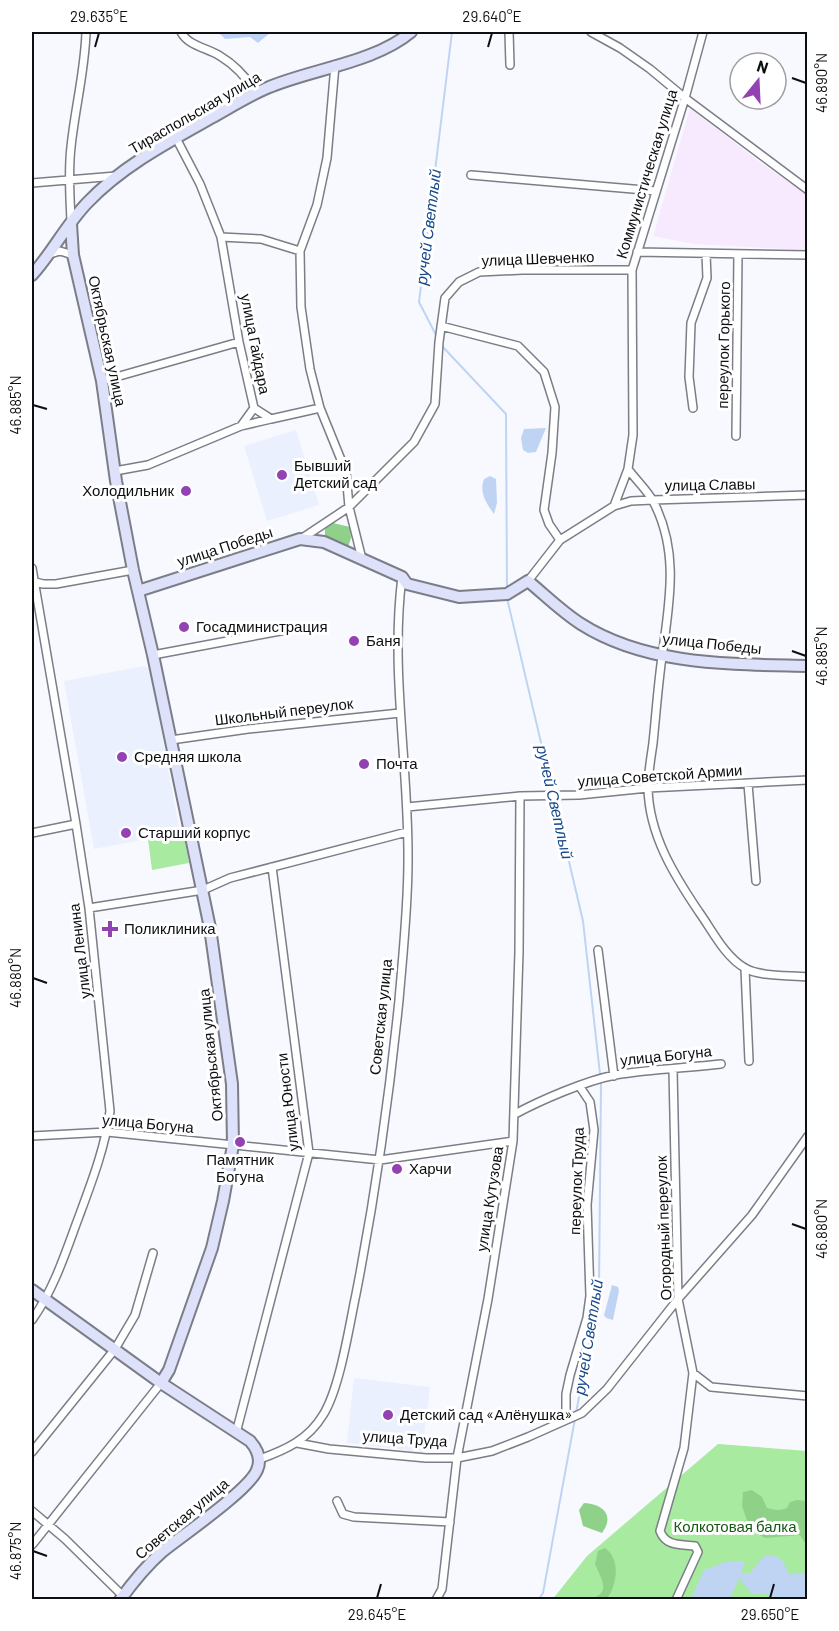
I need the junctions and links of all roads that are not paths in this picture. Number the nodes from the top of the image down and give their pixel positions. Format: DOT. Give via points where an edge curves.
graph roads {
  1 [pos="86,32"];
  2 [pos="181,32"];
  3 [pos="411,32"];
  4 [pos="509,32"];
  5 [pos="591,32"];
  6 [pos="703,32"];
  7 [pos="335,65"];
  8 [pos="510,65"];
  9 [pos="256,93"];
  10 [pos="685,99"];
  11 [pos="176,138"];
  12 [pos="471,175"];
  13 [pos="117,176"];
  14 [pos="69,180"];
  15 [pos="32,183"];
  16 [pos="807,190"];
  17 [pos="656,191"];
  18 [pos="71,224"];
  19 [pos="221,237"];
  20 [pos="300,251"];
  21 [pos="637,252"];
  22 [pos="706,254"];
  23 [pos="738,254"];
  24 [pos="73,255"];
  25 [pos="807,255"];
  26 [pos="46,256"];
  27 [pos="632,270"];
  28 [pos="32,275"];
  29 [pos="441,326"];
  30 [pos="239,342"];
  31 [pos="102,381"];
  32 [pos="254,408"];
  33 [pos="320,408"];
  34 [pos="693,408"];
  35 [pos="271,418"];
  36 [pos="242,426"];
  37 [pos="736,436"];
  38 [pos="628,469"];
  39 [pos="115,471"];
  40 [pos="807,495"];
  41 [pos="652,500"];
  42 [pos="614,506"];
  43 [pos="348,507"];
  44 [pos="300,539"];
  45 [pos="560,540"];
  46 [pos="362,559"];
  47 [pos="32,568"];
  48 [pos="133,570"];
  49 [pos="402,577"];
  50 [pos="33,581"];
  51 [pos="528,581"];
  52 [pos="138,591"];
  53 [pos="302,627"];
  54 [pos="153,655"];
  55 [pos="662,656"];
  56 [pos="807,666"];
  57 [pos="400,713"];
  58 [pos="171,741"];
  59 [pos="807,780"];
  60 [pos="748,784"];
  61 [pos="648,788"];
  62 [pos="520,796"];
  63 [pos="407,807"];
  64 [pos="76,824"];
  65 [pos="408,832"];
  66 [pos="32,833"];
  67 [pos="272,867"];
  68 [pos="756,881"];
  69 [pos="203,890"];
  70 [pos="89,908"];
  71 [pos="598,950"];
  72 [pos="745,969"];
  73 [pos="807,977"];
  74 [pos="749,1061"];
  75 [pos="721,1064"];
  76 [pos="673,1070"];
  77 [pos="614,1076"];
  78 [pos="580,1086"];
  79 [pos="515,1114"];
  80 [pos="107,1131"];
  81 [pos="32,1136"];
  82 [pos="807,1136"];
  83 [pos="513,1141"];
  84 [pos="233,1145"];
  85 [pos="309,1153"];
  86 [pos="380,1160"];
  87 [pos="153,1253"];
  88 [pos="32,1290"];
  89 [pos="678,1299"];
  90 [pos="46,1300"];
  91 [pos="32,1320"];
  92 [pos="115,1349"];
  93 [pos="693,1373"];
  94 [pos="161,1383"];
  95 [pos="807,1396"];
  96 [pos="573,1417"];
  97 [pos="236,1433"];
  98 [pos="297,1443"];
  99 [pos="32,1452"];
  100 [pos="457,1458"];
  101 [pos="260,1459"];
  102 [pos="337,1501"];
  103 [pos="32,1511"];
  104 [pos="450,1522"];
  105 [pos="48,1524"];
  106 [pos="32,1545"];
  107 [pos="123,1598"];
  108 [pos="436,1599"];
  109 [pos="676,1599"];
  1 -- 14 [label="street, Октябрьская улица"];
  2 -- 9 [label="street" via="186,40 230,63"];
  3 -- 7 [label="street, Тираспольская улица" via="357,59"];
  4 -- 8 [label="street"];
  5 -- 10 [label="street" via="621,48"];
  6 -- 10 [label="street, Коммунистическая улица"];
  7 -- 9 [label="street, Тираспольская улица"];
  7 -- 20 [label="street" via="327,158 317,205"];
  9 -- 11 [label="street, Тираспольская улица"];
  10 -- 16 [label="street"];
  10 -- 17 [label="street, Коммунистическая улица"];
  11 -- 13 [label="street, Тираспольская улица"];
  11 -- 19 [label="street, улица Гайдара"];
  12 -- 17 [label="street"];
  13 -- 14 [label="street"];
  13 -- 18 [label="street, Тираспольская улица" via="85,205"];
  14 -- 15 [label="street"];
  14 -- 18 [label="street, Октябрьская улица"];
  17 -- 21 [label="street, Коммунистическая улица"];
  18 -- 24 [label="street, Октябрьская улица"];
  18 -- 26 [label="street, Тираспольская улица"];
  19 -- 20 [label="street" via="261,239"];
  19 -- 30 [label="street, улица Гайдара"];
  20 -- 33 [label="street" via="301,307"];
  21 -- 22 [label="street"];
  21 -- 27 [label="street, Коммунистическая улица"];
  22 -- 23 [label="street"];
  22 -- 34 [label="street" via="707,278 691,323 689,377"];
  23 -- 25 [label="street"];
  23 -- 37 [label="street, переулок Горького"];
  24 -- 26 [label="street" via="60,251"];
  24 -- 31 [label="street, Октябрьская улица"];
  26 -- 28 [label="street, Тираспольская улица"];
  27 -- 29 [label="street, улица Шевченко" via="479,272 459,282 445,298"];
  27 -- 38 [label="street, Коммунистическая улица" via="633,435"];
  29 -- 43 [label="street, улица Шевченко" via="435,404 414,442"];
  29 -- 45 [label="street" via="519,346 544,372 555,407 544,510"];
  30 -- 31 [label="street"];
  30 -- 32 [label="street, улица Гайдара"];
  31 -- 39 [label="street, Октябрьская улица"];
  32 -- 35 [label="street"];
  32 -- 36 [label="street, улица Гайдара"];
  33 -- 35 [label="street"];
  33 -- 43 [label="street" via="346,472"];
  35 -- 36 [label="street"];
  36 -- 39 [label="street" via="148,465"];
  38 -- 41 [label="street"];
  38 -- 42 [label="street, Коммунистическая улица"];
  39 -- 48 [label="street, Октябрьская улица"];
  40 -- 41 [label="street, улица Славы"];
  41 -- 42 [label="street, улица Славы"];
  41 -- 55 [label="street" via="663,524 672,577"];
  42 -- 45 [label="street"];
  43 -- 44 [label="street, улица Победы"];
  43 -- 46 [label="street"];
  44 -- 46 [label="street" via="324,542"];
  44 -- 52 [label="street, улица Победы"];
  45 -- 51 [label="street"];
  46 -- 49 [label="street"];
  47 -- 50 [label="street, улица Ленина"];
  48 -- 50 [label="street" via="56,584"];
  48 -- 52 [label="street, Октябрьская улица"];
  49 -- 51 [label="street" via="407,584 459,597 507,594"];
  49 -- 57 [label="street, Советская улица" via="398,617"];
  50 -- 64 [label="street, улица Ленина"];
  51 -- 55 [label="street, улица Победы" via="581,623 612,640"];
  52 -- 54 [label="street, Октябрьская улица"];
  53 -- 54 [label="street"];
  54 -- 58 [label="street, Октябрьская улица"];
  55 -- 56 [label="street, улица Победы"];
  55 -- 61 [label="street"];
  57 -- 58 [label="street, Школьный переулок"];
  57 -- 63 [label="street, Советская улица"];
  58 -- 69 [label="street, Октябрьская улица"];
  59 -- 60 [label="street, улица Советской Армии"];
  60 -- 61 [label="street, улица Советской Армии"];
  60 -- 68 [label="street"];
  61 -- 62 [label="street, улица Советской Армии"];
  61 -- 72 [label="street" via="658,840 672,871 721,944"];
  62 -- 63 [label="street, улица Советской Армии"];
  62 -- 79 [label="street, улица Кутузова"];
  63 -- 65 [label="street, Советская улица"];
  64 -- 66 [label="street"];
  64 -- 70 [label="street, улица Ленина"];
  65 -- 67 [label="street"];
  65 -- 86 [label="street, Советская улица" via="407,913"];
  67 -- 69 [label="street"];
  67 -- 85 [label="street, улица Юности"];
  69 -- 70 [label="street"];
  69 -- 84 [label="street, Октябрьская улица" via="232,1084"];
  70 -- 80 [label="street, улица Ленина" via="109,1094"];
  71 -- 77 [label="street, улица Богуна"];
  72 -- 73 [label="street"];
  72 -- 74 [label="street"];
  75 -- 76 [label="street, улица Богуна"];
  76 -- 77 [label="street, улица Богуна"];
  76 -- 89 [label="street, Огородный переулок"];
  77 -- 78 [label="street, улица Богуна"];
  78 -- 79 [label="street, улица Богуна"];
  78 -- 96 [label="street, переулок Труда" via="590,1102 594,1130 587,1205 590,1296 568,1385"];
  79 -- 83 [label="street, улица Кутузова"];
  80 -- 81 [label="street, улица Богуна"];
  80 -- 84 [label="street, улица Богуна"];
  80 -- 90 [label="street, улица Ленина"];
  82 -- 89 [label="street, улица Труда" via="752,1215"];
  83 -- 86 [label="street, улица Богуна"];
  83 -- 100 [label="street, улица Кутузова"];
  84 -- 85 [label="street, улица Богуна"];
  84 -- 94 [label="street, Октябрьская улица" via="212,1248"];
  85 -- 86 [label="street, улица Богуна"];
  85 -- 97 [label="street, улица Юности"];
  86 -- 98 [label="street, Советская улица" via="334,1387 324,1414"];
  87 -- 92 [label="street" via="135,1314"];
  88 -- 90 [label="street"];
  89 -- 93 [label="street, Огородный переулок"];
  89 -- 96 [label="street, улица Труда" via="607,1389"];
  90 -- 91 [label="street, улица Ленина"];
  90 -- 92 [label="street"];
  92 -- 94 [label="street"];
  92 -- 99 [label="street"];
  93 -- 95 [label="street" via="711,1387"];
  93 -- 109 [label="street, Огородный переулок" via="684,1448 660,1531 677,1545 698,1548"];
  94 -- 97 [label="street"];
  94 -- 105 [label="street, Октябрьская улица"];
  96 -- 100 [label="street, улица Труда" via="492,1451"];
  97 -- 101 [label="street" via="250,1441"];
  98 -- 100 [label="street, улица Труда"];
  98 -- 101 [label="street"];
  100 -- 104 [label="street, улица Кутузова"];
  101 -- 107 [label="street, Советская улица" via="257,1470 245,1484 162,1552"];
  102 -- 104 [label="street" via="343,1514 354,1517"];
  103 -- 105 [label="street"];
  104 -- 108 [label="street, улица Кутузова" via="442,1588"];
  105 -- 106 [label="street, Октябрьская улица"];
  105 -- 107 [label="street"];
}
